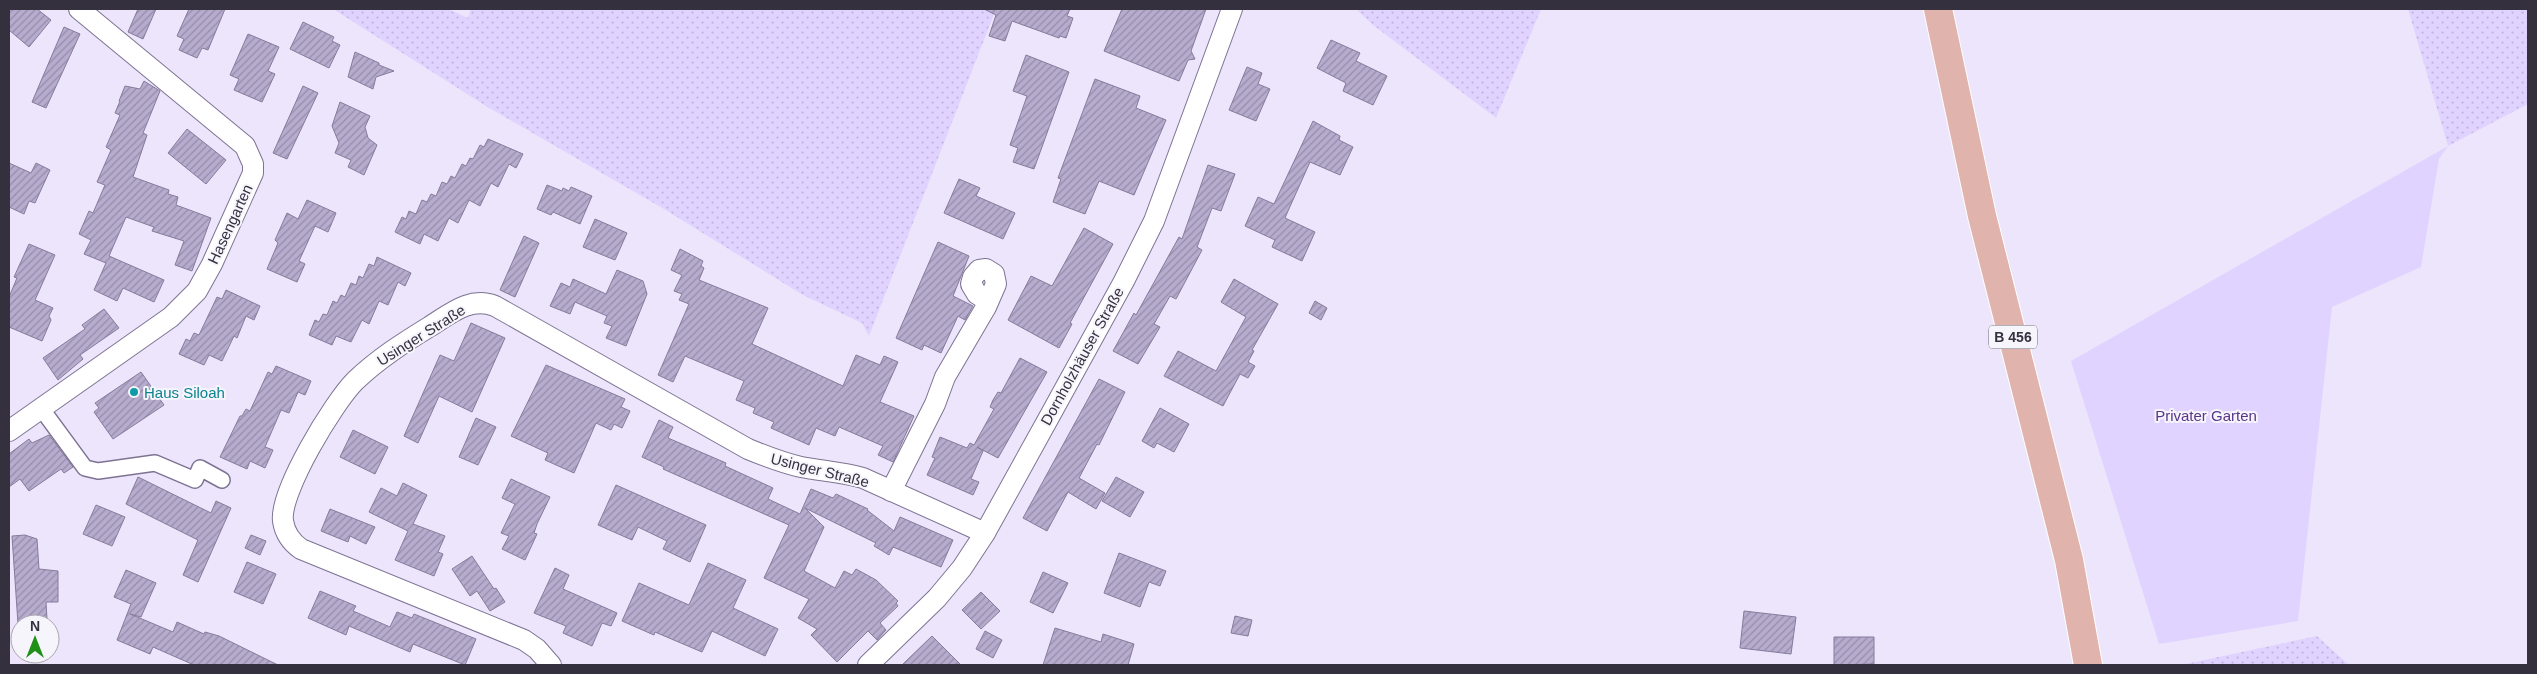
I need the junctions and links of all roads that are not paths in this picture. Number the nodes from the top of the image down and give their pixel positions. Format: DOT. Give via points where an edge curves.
graph roads {
  1 [pos="79,9"];
  2 [pos="1232,9"];
  3 [pos="1938,9"];
  4 [pos="988,301"];
  5 [pos="41,408"];
  6 [pos="9,431"];
  7 [pos="222,480"];
  8 [pos="891,490"];
  9 [pos="985,532"];
  10 [pos="552,665"];
  11 [pos="868,665"];
  12 [pos="2088,665"];
  1 -- 5 [label="street, Hasengarten" via="245,146 253,164 253,173 197,291 170,317"];
  2 -- 9 [label="street, Dornholzhäuser Straße" via="1154,221"];
  3 -- 12 [label="main road, B 456" via="1982,216 2069,560"];
  4 -- 8 [label="street" via="944,376 935,404"];
  5 -- 6 [label="street, Hasengarten"];
  5 -- 7 [label="street" via="85,468 98,471 155,463 195,480 200,468"];
  8 -- 9 [label="street, Usinger Straße"];
  8 -- 10 [label="street, Usinger Straße" via="846,473 800,467 748,449 495,306 479,302 460,308 392,349 354,382 335,405 287,498 283,520 286,534 301,550 524,640"];
  9 -- 11 [label="street, Dornholzhäuser Straße" via="962,568 937,598"];
}
